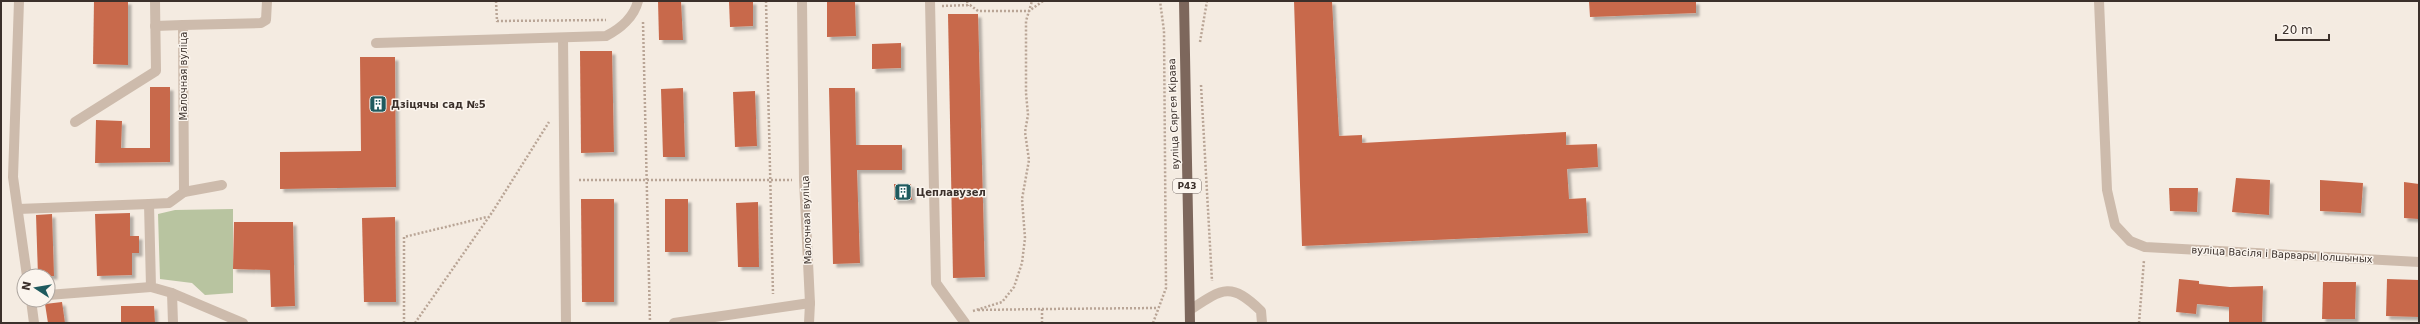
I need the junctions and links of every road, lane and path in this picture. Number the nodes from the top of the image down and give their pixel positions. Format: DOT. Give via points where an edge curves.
graph roads {
  1 [pos="19,1"];
  2 [pos="155,1"];
  3 [pos="267,1"];
  4 [pos="496,1"];
  5 [pos="638,1"];
  6 [pos="766,1"];
  7 [pos="802,1"];
  8 [pos="968,1"];
  9 [pos="1032,1"];
  10 [pos="1043,1"];
  11 [pos="1160,1"];
  12 [pos="1184,1"];
  13 [pos="1207,1"];
  14 [pos="2099,1"];
  15 [pos="930,4"];
  16 [pos="968,6"];
  17 [pos="1029,11"];
  18 [pos="643,17"];
  19 [pos="614,20"];
  20 [pos="155,26"];
  21 [pos="183,26"];
  22 [pos="563,38"];
  23 [pos="376,43"];
  24 [pos="1199,48"];
  25 [pos="1201,80"];
  26 [pos="552,118"];
  27 [pos="75,122"];
  28 [pos="566,180"];
  29 [pos="646,180"];
  30 [pos="770,180"];
  31 [pos="804,180"];
  32 [pos="222,185"];
  33 [pos="184,192"];
  34 [pos="149,204"];
  35 [pos="18,209"];
  36 [pos="488,217"];
  37 [pos="2145,247"];
  38 [pos="2419,262"];
  39 [pos="27,268"];
  40 [pos="151,288"];
  41 [pos="172,293"];
  42 [pos="56,294"];
  43 [pos="1212,295"];
  44 [pos="810,303"];
  45 [pos="773,307"];
  46 [pos="32,308"];
  47 [pos="1158,308"];
  48 [pos="1042,309"];
  49 [pos="1190,310"];
  50 [pos="34,323"];
  51 [pos="173,323"];
  52 [pos="243,323"];
  53 [pos="404,323"];
  54 [pos="416,323"];
  55 [pos="566,323"];
  56 [pos="650,323"];
  57 [pos="674,323"];
  58 [pos="810,323"];
  59 [pos="965,323"];
  60 [pos="1042,323"];
  61 [pos="1152,323"];
  62 [pos="1185,323"];
  63 [pos="1190,323"];
  64 [pos="1262,323"];
  65 [pos="2138,323"];
  1 -- 35 [label="street" via="13,178"];
  2 -- 20 [label="street"];
  3 -- 21 [label="street, Малочная вуліца" via="266,20 261,23"];
  4 -- 19 [label="path" via="497,21"];
  5 -- 22 [label="street" via="633,12 618,30 606,36"];
  6 -- 30 [label="path"];
  7 -- 31 [label="street, Малочная вуліца"];
  8 -- 16 [label="path"];
  9 -- 17 [label="path"];
  10 -- 17 [label="path"];
  11 -- 47 [label="path" via="1164,31 1166,288"];
  12 -- 49 [label="main road, вуліца Сяргея Кірава / Р43"];
  13 -- 24 [label="path"];
  14 -- 37 [label="street" via="2107,190 2115,225 2130,241"];
  15 -- 16 [label="path"];
  15 -- 59 [label="street" via="936,283"];
  16 -- 17 [label="path" via="978,11"];
  17 -- 48 [label="path" via="1026,21 1028,115 1025,132 1029,160 1022,199 1025,238 1022,263 1014,287 1002,302 975,310"];
  18 -- 29 [label="path"];
  20 -- 21 [label="street"];
  20 -- 27 [label="street" via="156,71"];
  21 -- 33 [label="street, Малочная вуліца"];
  22 -- 23 [label="street"];
  22 -- 28 [label="street"];
  25 -- 43 [label="path"];
  26 -- 36 [label="path"];
  28 -- 29 [label="path"];
  28 -- 55 [label="street"];
  29 -- 30 [label="path"];
  29 -- 56 [label="path"];
  30 -- 31 [label="path"];
  30 -- 45 [label="path"];
  31 -- 44 [label="street, Малочная вуліца"];
  32 -- 33 [label="street"];
  33 -- 34 [label="street" via="169,203"];
  34 -- 35 [label="street"];
  34 -- 40 [label="street"];
  35 -- 39 [label="street"];
  36 -- 53 [label="path" via="404,237"];
  36 -- 54 [label="path"];
  37 -- 38 [label="street, вуліца Васіля і Варвары Іолшыных"];
  37 -- 65 [label="path"];
  40 -- 41 [label="street"];
  40 -- 42 [label="street"];
  41 -- 51 [label="street"];
  41 -- 52 [label="street"];
  43 -- 49 [label="street"];
  43 -- 64 [label="street" via="1234,290 1246,296 1262,311"];
  44 -- 45 [label="street"];
  44 -- 58 [label="street, Малочная вуліца"];
  45 -- 57 [label="street"];
  46 -- 50 [label="street"];
  47 -- 48 [label="path"];
  47 -- 61 [label="path"];
  48 -- 60 [label="path"];
  49 -- 62 [label="street"];
  49 -- 63 [label="main road, вуліца Сяргея Кірава / Р43"];
}
